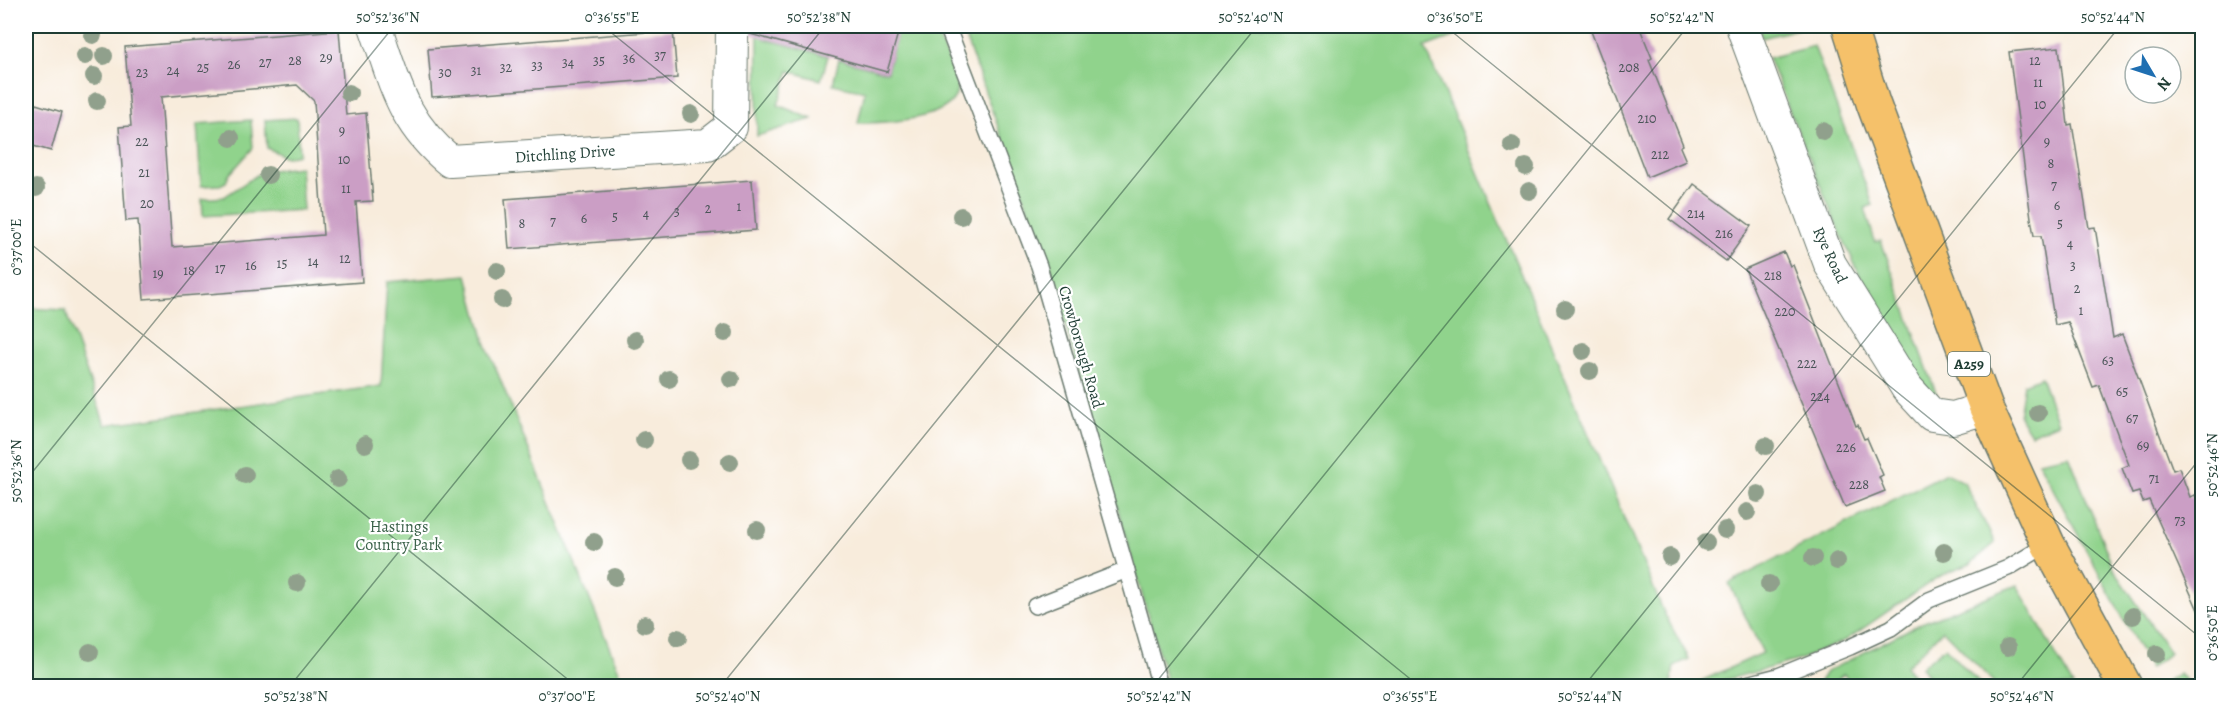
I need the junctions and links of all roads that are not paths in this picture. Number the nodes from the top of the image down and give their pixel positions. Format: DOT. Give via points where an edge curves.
graph roads {
  1 [pos="375,26"];
  2 [pos="732,26"];
  3 [pos="947,26"];
  4 [pos="1742,26"];
  5 [pos="1849,26"];
  6 [pos="1986,408"];
  7 [pos="2049,544"];
  8 [pos="1127,570"];
  9 [pos="1035,606"];
  10 [pos="1160,687"];
  11 [pos="1739,687"];
  12 [pos="2125,687"];
  1 -- 2 [label="street, Ditchling Drive" via="399,100 426,142 450,161 708,145 731,127"];
  3 -- 8 [label="lane, Crowborough Road" via="1039,266"];
  4 -- 6 [label="street, Rye Road" via="1830,264 1907,388 1932,415 1953,418"];
  5 -- 6 [label="highway, A259" via="1873,103"];
  6 -- 7 [label="highway, A259"];
  7 -- 11 [label="lane" via="2008,568 1929,600 1892,628 1778,676"];
  7 -- 12 [label="highway, A259"];
  8 -- 9 [label="lane"];
  8 -- 10 [label="lane, Crowborough Road"];
}
